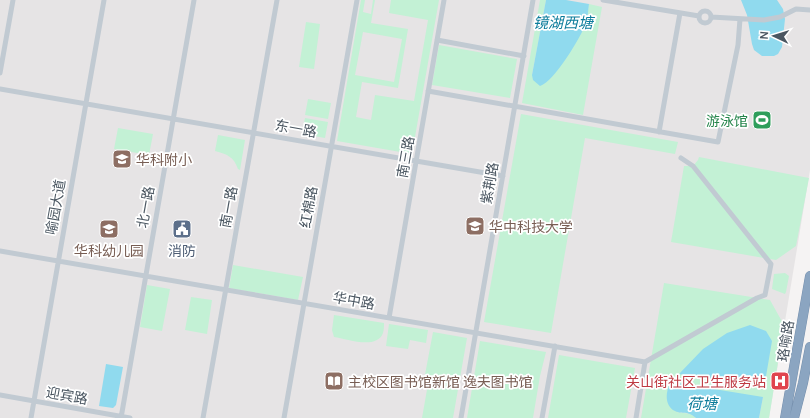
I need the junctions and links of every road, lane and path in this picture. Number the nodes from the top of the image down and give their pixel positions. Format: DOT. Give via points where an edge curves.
graph roads {
  1 [pos="13,0"];
  2 [pos="104,0"];
  3 [pos="194,0"];
  4 [pos="277,0"];
  5 [pos="357,0"];
  6 [pos="444,0"];
  7 [pos="534,0"];
  8 [pos="603,0"];
  9 [pos="810,10"];
  10 [pos="680,13"];
  11 [pos="698,16"];
  12 [pos="711,17"];
  13 [pos="740,19"];
  14 [pos="437,40"];
  15 [pos="524,56"];
  16 [pos="0,73"];
  17 [pos="0,90"];
  18 [pos="428,91"];
  19 [pos="85,104"];
  20 [pos="515,106"];
  21 [pos="173,119"];
  22 [pos="659,132"];
  23 [pos="254,133"];
  24 [pos="331,146"];
  25 [pos="681,158"];
  26 [pos="416,161"];
  27 [pos="503,176"];
  28 [pos="0,251"];
  29 [pos="58,261"];
  30 [pos="145,276"];
  31 [pos="810,279"];
  32 [pos="226,290"];
  33 [pos="809,292"];
  34 [pos="304,303"];
  35 [pos="389,318"];
  36 [pos="475,333"];
  37 [pos="555,346"];
  38 [pos="810,348"];
  39 [pos="645,362"];
  40 [pos="0,395"];
  41 [pos="34,401"];
  42 [pos="121,417"];
  43 [pos="284,417"];
  44 [pos="31,418"];
  45 [pos="130,418"];
  46 [pos="203,418"];
  47 [pos="461,418"];
  48 [pos="542,418"];
  49 [pos="636,418"];
  50 [pos="785,418"];
  51 [pos="794,418"];
  1 -- 16 [label="street"];
  2 -- 19 [label="street, 喻园大道"];
  3 -- 21 [label="street, 北一路"];
  4 -- 23 [label="street, 南一路"];
  5 -- 24 [label="street, 红棉路"];
  6 -- 14 [label="street, 南三路"];
  7 -- 15 [label="street, 紫荆路"];
  8 -- 10 [label="street"];
  9 -- 13 [label="street" via="796,9 771,19"];
  10 -- 11 [label="street"];
  10 -- 22 [label="street"];
  11 -- 12 [label="street" via="702,11 706,11"];
  11 -- 12 [label="street" via="704,24 709,22"];
  12 -- 13 [label="street"];
  13 -- 22 [label="street" via="738,45 718,142"];
  14 -- 15 [label="street"];
  14 -- 18 [label="street, 南三路"];
  15 -- 20 [label="street, 紫荆路"];
  17 -- 19 [label="street, 东一路"];
  18 -- 20 [label="street"];
  18 -- 26 [label="street, 南三路"];
  19 -- 21 [label="street, 东一路"];
  19 -- 29 [label="street, 喻园大道"];
  20 -- 22 [label="street"];
  20 -- 27 [label="street, 紫荆路"];
  21 -- 23 [label="street, 东一路"];
  21 -- 30 [label="street, 北一路"];
  23 -- 24 [label="street, 东一路"];
  23 -- 32 [label="street, 南一路"];
  24 -- 26 [label="street, 东一路"];
  24 -- 34 [label="street, 红棉路"];
  25 -- 39 [label="street" via="693,166 770,264 765,295"];
  26 -- 27 [label="street, 东一路"];
  26 -- 35 [label="street, 南三路"];
  27 -- 36 [label="street, 紫荆路"];
  28 -- 29 [label="street, 华中路"];
  29 -- 30 [label="street, 华中路"];
  29 -- 41 [label="street, 喻园大道"];
  30 -- 32 [label="street, 华中路"];
  30 -- 42 [label="street, 北一路"];
  31 -- 33 [label="highway, 珞喻路"];
  32 -- 34 [label="street, 华中路"];
  32 -- 46 [label="street, 南一路"];
  33 -- 50 [label="highway, 珞喻路"];
  34 -- 35 [label="street, 华中路"];
  34 -- 43 [label="street, 红棉路"];
  35 -- 36 [label="street, 华中路"];
  36 -- 37 [label="street, 华中路"];
  36 -- 47 [label="street, 紫荆路"];
  37 -- 39 [label="street, 华中路"];
  37 -- 48 [label="street"];
  38 -- 51 [label="highway, 珞喻路" via="804,384"];
  39 -- 49 [label="street"];
  40 -- 41 [label="street, 迎宾路"];
  41 -- 42 [label="street, 迎宾路"];
  41 -- 44 [label="street, 喻园大道"];
  42 -- 45 [label="street, 迎宾路"];
}
